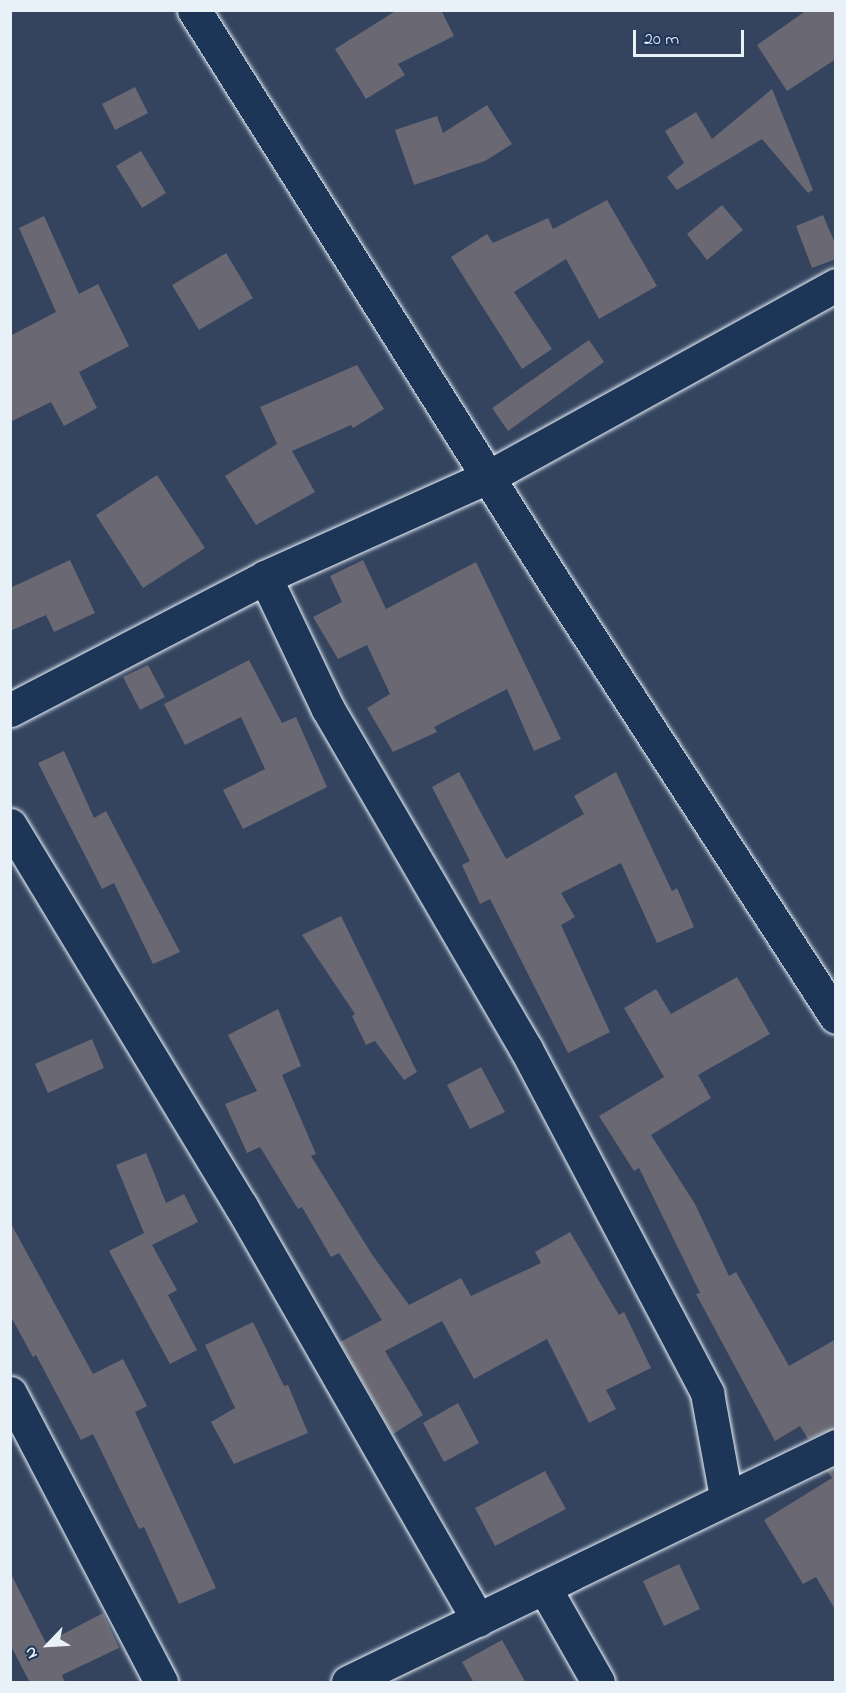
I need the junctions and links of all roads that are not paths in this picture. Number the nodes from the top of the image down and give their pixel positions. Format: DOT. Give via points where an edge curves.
graph roads {
  1 [pos="194,10"];
  2 [pos="836,285"];
  3 [pos="490,476"];
  4 [pos="265,577"];
  5 [pos="10,710"];
  6 [pos="10,825"];
  7 [pos="836,1017"];
  8 [pos="10,1393"];
  9 [pos="836,1446"];
  10 [pos="726,1497"];
  11 [pos="544,1587"];
  12 [pos="478,1620"];
  13 [pos="161,1683"];
  14 [pos="348,1683"];
  15 [pos="598,1683"];
  1 -- 3 [label="street"];
  2 -- 3 [label="street"];
  3 -- 4 [label="street"];
  3 -- 7 [label="street"];
  4 -- 5 [label="street"];
  4 -- 10 [label="street" via="328,709 526,1049 706,1393"];
  6 -- 12 [label="street" via="241,1206"];
  8 -- 13 [label="street"];
  9 -- 10 [label="street"];
  10 -- 11 [label="street"];
  11 -- 12 [label="street"];
  11 -- 15 [label="street"];
  12 -- 14 [label="street"];
}
